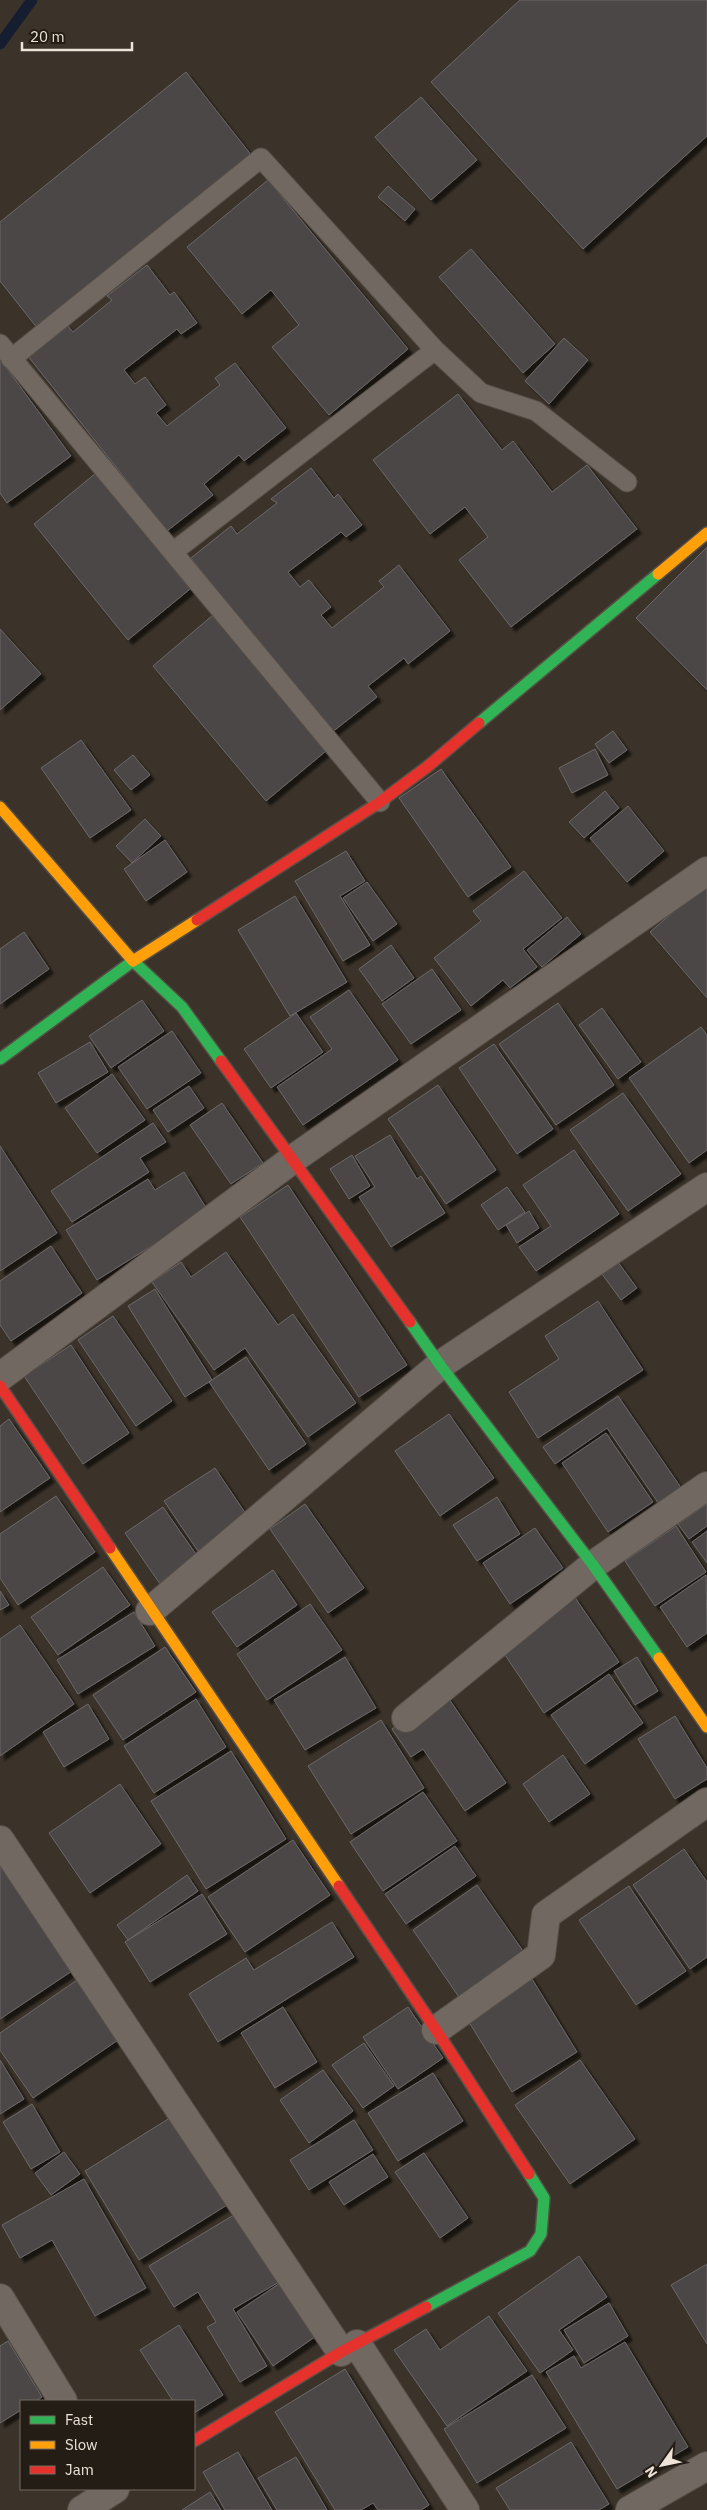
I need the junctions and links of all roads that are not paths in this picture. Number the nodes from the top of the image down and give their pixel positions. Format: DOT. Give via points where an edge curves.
graph roads {
  1 [pos="435,350"];
  2 [pos="6,351"];
  3 [pos="627,482"];
  4 [pos="707,533"];
  5 [pos="173,552"];
  6 [pos="380,802"];
  7 [pos="0,807"];
  8 [pos="707,871"];
  9 [pos="133,961"];
  10 [pos="0,1059"];
  11 [pos="293,1159"];
  12 [pos="707,1187"];
  13 [pos="440,1365"];
  14 [pos="0,1377"];
  15 [pos="0,1386"];
  16 [pos="707,1486"];
  17 [pos="593,1565"];
  18 [pos="150,1611"];
  19 [pos="406,1718"];
  20 [pos="707,1727"];
  21 [pos="707,1802"];
  22 [pos="0,1840"];
  23 [pos="436,2030"];
  24 [pos="0,2298"];
  25 [pos="349,2348"];
  26 [pos="63,2400"];
  27 [pos="195,2440"];
  28 [pos="707,2466"];
  29 [pos="114,2490"];
  30 [pos="82,2510"];
  31 [pos="465,2510"];
  32 [pos="630,2510"];
  1 -- 2 [label="lane" via="261,158"];
  1 -- 3 [label="lane" via="481,393 536,411"];
  1 -- 5 [label="lane"];
  2 -- 5 [label="lane"];
  4 -- 6 [label="street" via="435,761"];
  5 -- 6 [label="lane"];
  6 -- 9 [label="street"];
  7 -- 9 [label="street"];
  8 -- 11 [label="street"];
  9 -- 10 [label="street"];
  9 -- 11 [label="street" via="182,1007"];
  11 -- 13 [label="street"];
  11 -- 14 [label="street"];
  12 -- 13 [label="street"];
  13 -- 17 [label="street"];
  13 -- 18 [label="street"];
  15 -- 18 [label="street"];
  16 -- 17 [label="street"];
  17 -- 19 [label="street"];
  17 -- 20 [label="street"];
  18 -- 23 [label="street"];
  21 -- 23 [label="street" via="546,1915 541,1955"];
  22 -- 25 [label="street"];
  23 -- 25 [label="street" via="544,2198 541,2234 530,2251"];
  24 -- 26 [label="street"];
  25 -- 27 [label="street"];
  25 -- 31 [label="street"];
  28 -- 32 [label="street"];
  29 -- 30 [label="street"];
}
